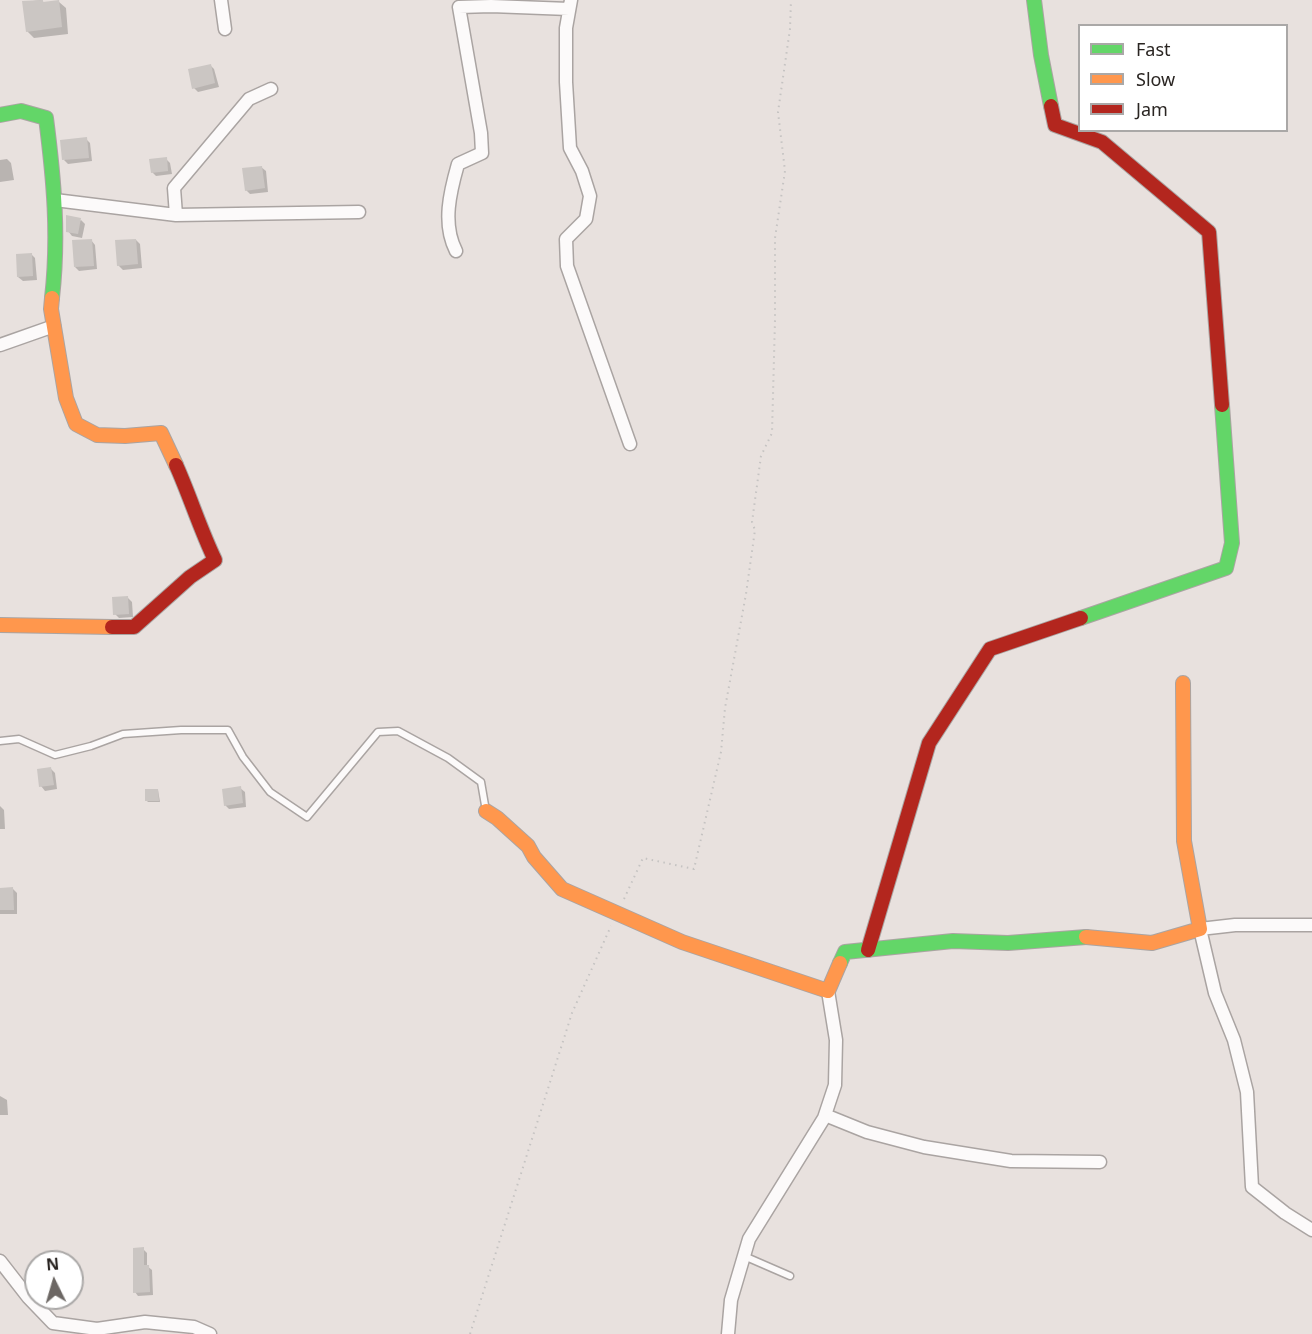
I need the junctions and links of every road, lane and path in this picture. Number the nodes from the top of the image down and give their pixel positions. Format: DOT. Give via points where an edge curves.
graph roads {
  1 [pos="221,0"];
  2 [pos="790,0"];
  3 [pos="1035,0"];
  4 [pos="570,4"];
  5 [pos="225,29"];
  6 [pos="271,89"];
  7 [pos="0,115"];
  8 [pos="55,200"];
  9 [pos="359,212"];
  10 [pos="176,215"];
  11 [pos="456,251"];
  12 [pos="54,326"];
  13 [pos="0,345"];
  14 [pos="630,444"];
  15 [pos="0,625"];
  16 [pos="1183,683"];
  17 [pos="0,741"];
  18 [pos="486,811"];
  19 [pos="617,913"];
  20 [pos="1312,925"];
  21 [pos="1200,929"];
  22 [pos="868,950"];
  23 [pos="828,991"];
  24 [pos="825,1115"];
  25 [pos="1100,1162"];
  26 [pos="1312,1230"];
  27 [pos="744,1256"];
  28 [pos="0,1261"];
  29 [pos="790,1276"];
  30 [pos="210,1334"];
  31 [pos="470,1334"];
  32 [pos="728,1334"];
  1 -- 5 [label="street"];
  2 -- 19 [label="path" via="790,29 778,112 785,171 775,238 772,433 761,456 747,594 724,708 721,752 694,869 643,858"];
  3 -- 22 [label="street" via="1054,125 1102,142 1209,232 1232,543 1226,568 990,649 929,743"];
  4 -- 11 [label="street" via="459,7 482,153 459,164 450,192 451,240"];
  4 -- 14 [label="street" via="566,28 570,148 590,196 586,219 566,239 567,266"];
  6 -- 10 [label="street" via="249,99 174,188"];
  7 -- 8 [label="street" via="21,111 46,118"];
  8 -- 10 [label="street"];
  8 -- 12 [label="street" via="56,264 51,309"];
  9 -- 10 [label="street"];
  12 -- 13 [label="street"];
  12 -- 15 [label="street" via="66,398 76,424 97,435 160,433 215,560 134,627"];
  16 -- 21 [label="street" via="1184,841"];
  17 -- 18 [label="lane" via="19,740 55,755 123,734 228,730 270,792 307,817 378,732 398,731 448,758 481,782"];
  18 -- 19 [label="street" via="528,846 562,889"];
  19 -- 23 [label="street" via="682,942"];
  19 -- 31 [label="path" via="572,1013"];
  20 -- 21 [label="street"];
  21 -- 22 [label="street" via="1152,943 1084,937 1008,943 953,941"];
  21 -- 26 [label="street" via="1215,993 1234,1040 1247,1092 1252,1187"];
  22 -- 23 [label="street" via="844,952"];
  23 -- 24 [label="street" via="836,1040 836,1085"];
  24 -- 25 [label="street" via="867,1132 924,1147 1011,1161"];
  24 -- 27 [label="street" via="749,1239"];
  27 -- 29 [label="lane"];
  27 -- 32 [label="street" via="731,1300"];
  28 -- 30 [label="street" via="52,1323 97,1329 145,1322 194,1327"];
}
